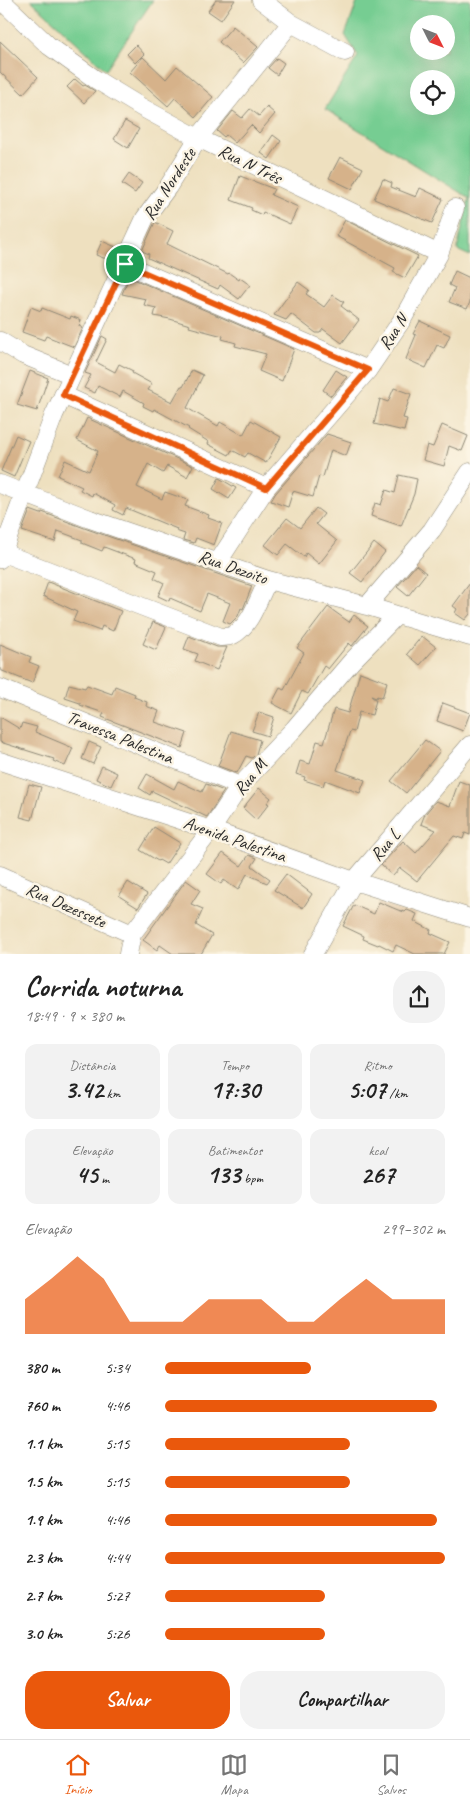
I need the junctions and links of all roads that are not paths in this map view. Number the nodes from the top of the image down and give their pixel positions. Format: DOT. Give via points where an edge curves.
graph roads {
  1 [pos="261,0"];
  2 [pos="4,8"];
  3 [pos="291,23"];
  4 [pos="345,52"];
  5 [pos="198,138"];
  6 [pos="455,208"];
  7 [pos="439,254"];
  8 [pos="125,264"];
  9 [pos="0,341"];
  10 [pos="368,370"];
  11 [pos="72,375"];
  12 [pos="63,395"];
  13 [pos="470,472"];
  14 [pos="0,484"];
  15 [pos="266,488"];
  16 [pos="24,494"];
  17 [pos="2,556"];
  18 [pos="218,562"];
  19 [pos="268,580"];
  20 [pos="368,606"];
  21 [pos="396,616"];
  22 [pos="470,637"];
  23 [pos="0,688"];
  24 [pos="470,746"];
  25 [pos="0,761"];
  26 [pos="240,786"];
  27 [pos="211,830"];
  28 [pos="0,875"];
  29 [pos="354,881"];
  30 [pos="470,918"];
  31 [pos="132,934"];
  32 [pos="128,954"];
  33 [pos="313,954"];
  1 -- 3 [label="street"];
  2 -- 5 [label="street, Rua N Três" via="95,79"];
  3 -- 4 [label="street"];
  3 -- 5 [label="street, Rua Nordeste"];
  5 -- 7 [label="street, Rua N Três"];
  5 -- 8 [label="street, Rua Nordeste" via="146,218"];
  6 -- 7 [label="street, Rua N"];
  7 -- 10 [label="street, Rua N" via="402,320"];
  8 -- 10 [label="street"];
  8 -- 11 [label="street, Rua Nordeste"];
  9 -- 11 [label="street" via="23,355"];
  10 -- 15 [label="street, Rua N"];
  11 -- 12 [label="street, Rua Nordeste"];
  12 -- 15 [label="street"];
  12 -- 16 [label="street, Rua Nordeste"];
  13 -- 20 [label="street" via="432,530"];
  14 -- 16 [label="street, Rua Dezoito"];
  15 -- 18 [label="street, Rua N"];
  16 -- 17 [label="street, Rua Nordeste"];
  16 -- 18 [label="street, Rua Dezoito"];
  17 -- 19 [label="street" via="221,637 231,636 241,629"];
  18 -- 19 [label="street, Rua Dezoito"];
  19 -- 20 [label="street, Rua Dezoito"];
  20 -- 21 [label="street, Rua Dezoito"];
  21 -- 22 [label="street, Rua Dezoito"];
  21 -- 26 [label="street, Rua M"];
  23 -- 26 [label="street, Travessa Palestina"];
  24 -- 29 [label="street, Rua L"];
  25 -- 27 [label="street, Avenida Palestina"];
  26 -- 27 [label="street, Rua M"];
  27 -- 29 [label="street, Avenida Palestina"];
  27 -- 31 [label="street, Rua M"];
  28 -- 31 [label="street, Rua Dezessete"];
  29 -- 30 [label="street, Avenida Palestina"];
  29 -- 33 [label="street, Rua L"];
  31 -- 32 [label="street, Rua M"];
}
